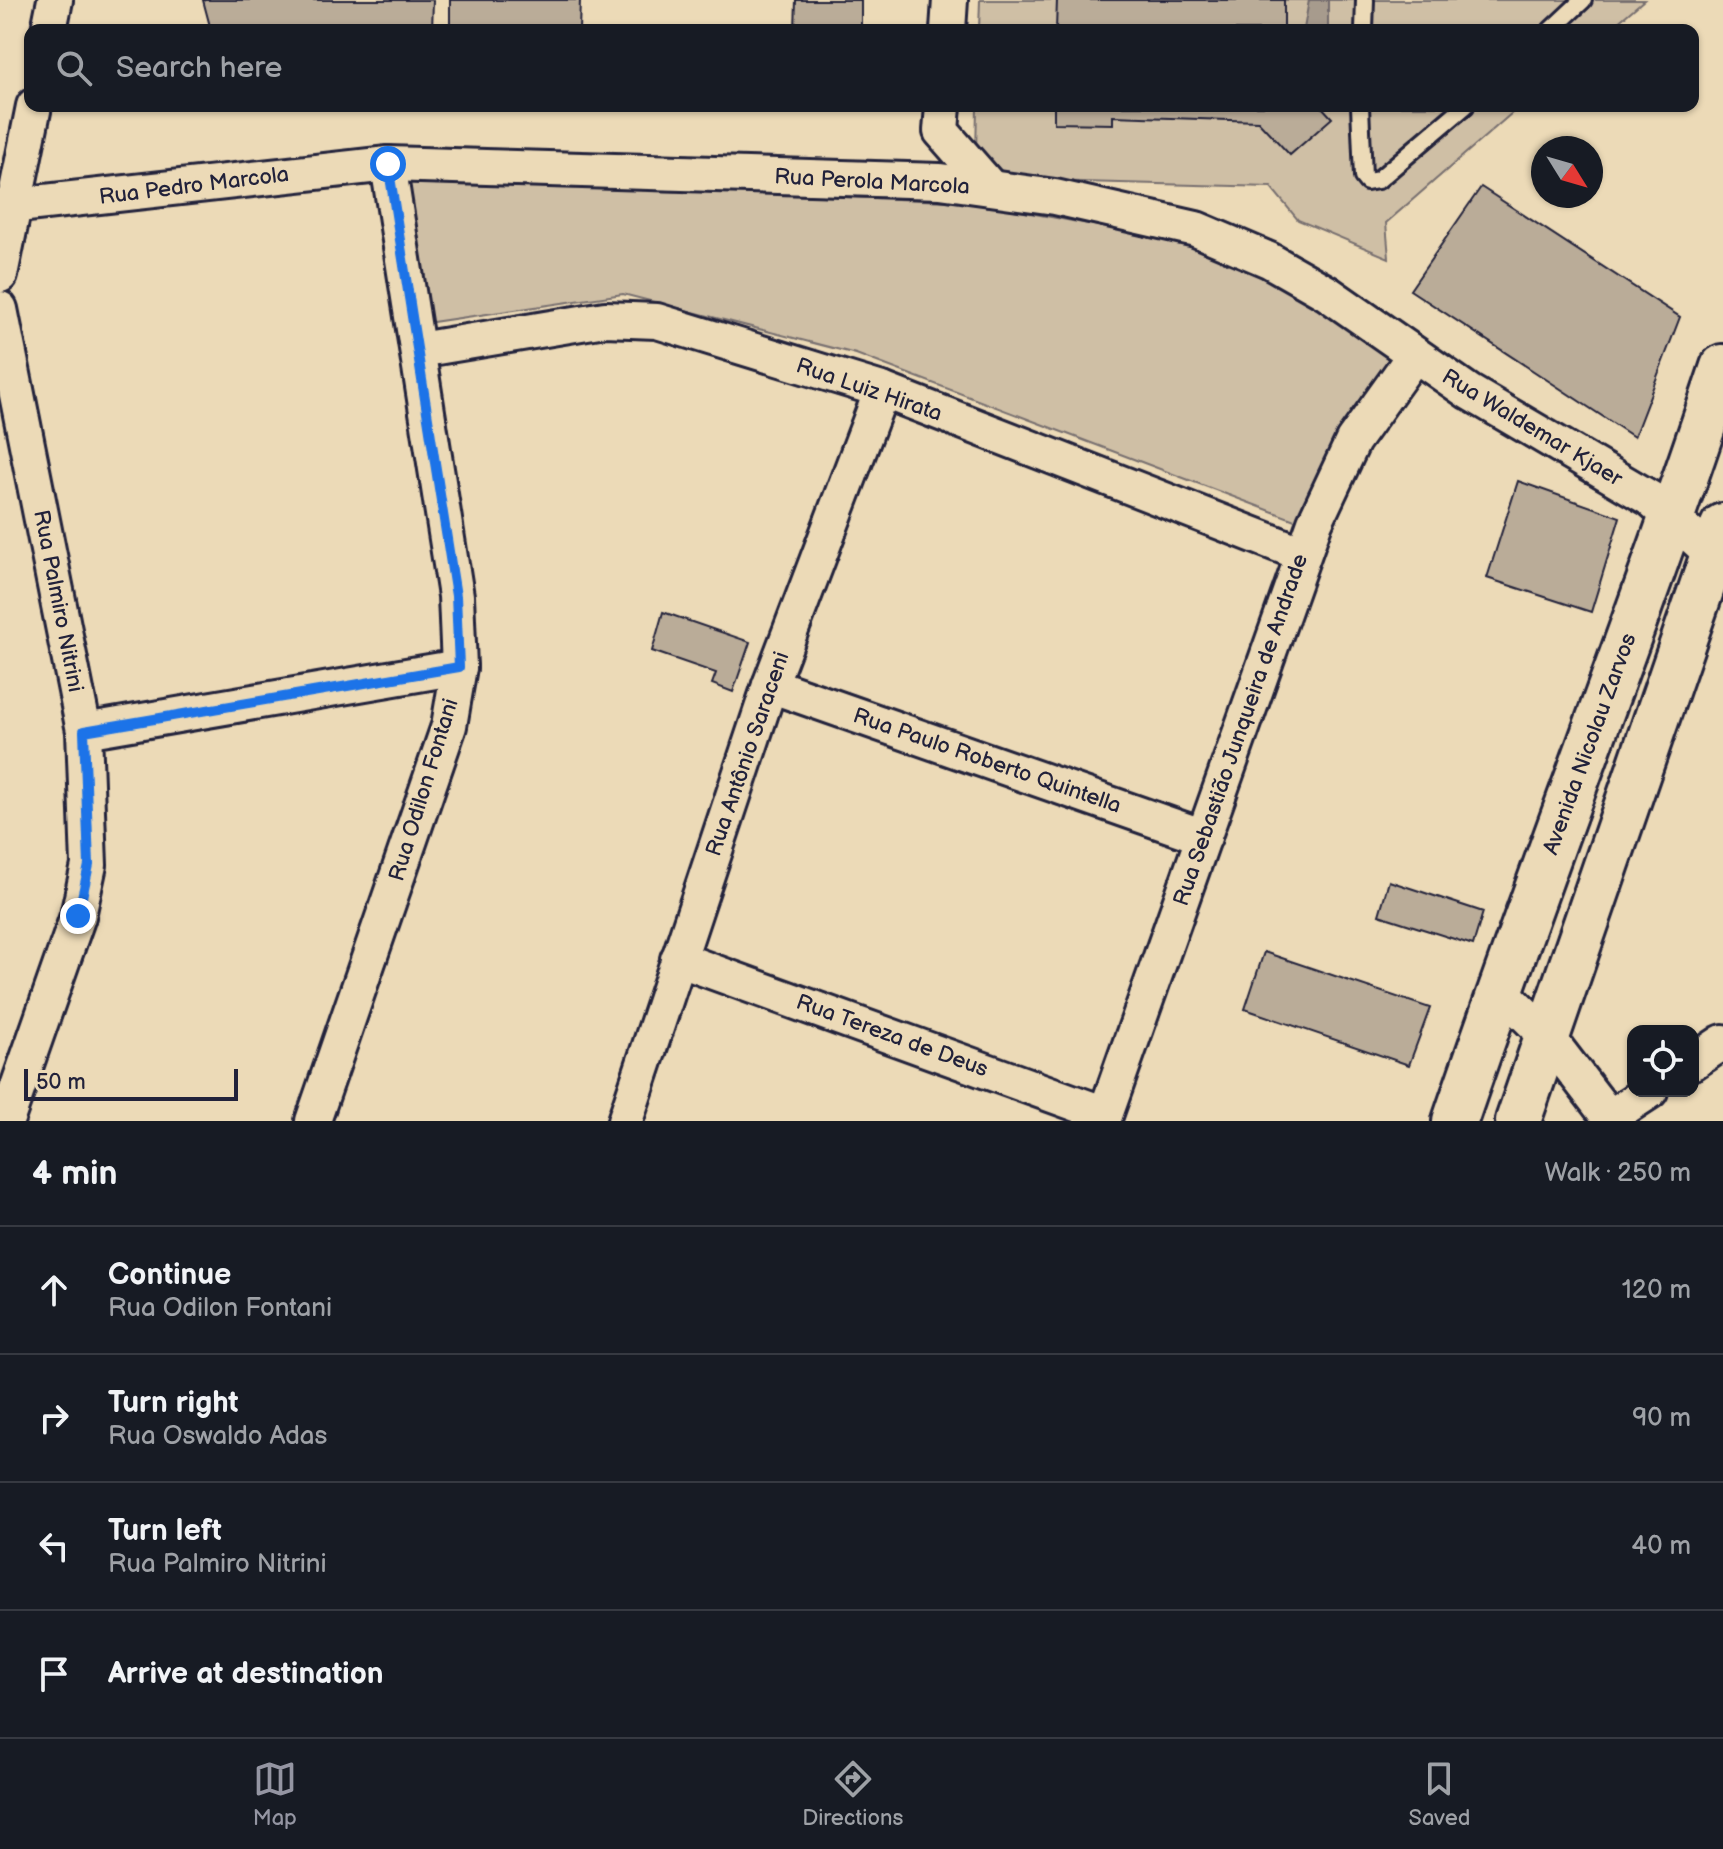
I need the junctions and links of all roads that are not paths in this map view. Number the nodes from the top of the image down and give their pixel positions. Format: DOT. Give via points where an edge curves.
graph roads {
  1 [pos="55,0"];
  2 [pos="950,0"];
  3 [pos="1365,0"];
  4 [pos="1583,0"];
  5 [pos="50,24"];
  6 [pos="948,24"];
  7 [pos="1364,24"];
  8 [pos="1557,24"];
  9 [pos="32,112"];
  10 [pos="943,112"];
  11 [pos="1360,112"];
  12 [pos="1458,112"];
  13 [pos="388,164"];
  14 [pos="991,188"];
  15 [pos="8,207"];
  16 [pos="0,275"];
  17 [pos="0,309"];
  18 [pos="419,350"];
  19 [pos="1413,357"];
  20 [pos="1723,367"];
  21 [pos="882,390"];
  22 [pos="1668,506"];
  23 [pos="1721,544"];
  24 [pos="1303,554"];
  25 [pos="459,667"];
  26 [pos="770,685"];
  27 [pos="84,731"];
  28 [pos="1204,837"];
  29 [pos="678,959"];
  30 [pos="1500,990"];
  31 [pos="1546,1035"];
  32 [pos="1723,1042"];
  33 [pos="1699,1058"];
  34 [pos="1642,1097"];
  35 [pos="1104,1118"];
  36 [pos="1611,1119"];
  37 [pos="6,1121"];
  38 [pos="313,1121"];
  39 [pos="625,1121"];
  40 [pos="1455,1121"];
  41 [pos="1518,1121"];
  1 -- 5 [label="street"];
  2 -- 6 [label="street"];
  3 -- 7 [label="lane"];
  4 -- 8 [label="lane"];
  9 -- 15 [label="street"];
  10 -- 14 [label="street" via="941,131"];
  11 -- 12 [label="lane" via="1367,182 1378,180"];
  13 -- 14 [label="street, Rua Perola Marcola" via="940,181"];
  13 -- 15 [label="street, Rua Pedro Marcola"];
  13 -- 18 [label="street, Rua Odilon Fontani"];
  14 -- 19 [label="street, Rua Perola Marcola" via="1196,229 1269,260 1327,293"];
  15 -- 16 [label="street"];
  17 -- 27 [label="street, Rua Palmiro Nitrini"];
  18 -- 21 [label="street, Rua Luiz Hirata" via="605,319 657,321"];
  18 -- 25 [label="street, Rua Odilon Fontani" via="456,596"];
  19 -- 22 [label="street, Rua Waldemar Kjaer"];
  19 -- 24 [label="street, Rua Sebastião Junqueira de Andrade" via="1353,441"];
  20 -- 22 [label="main road, Avenida Nicolau Zarvos"];
  21 -- 24 [label="street, Rua Luiz Hirata"];
  21 -- 26 [label="street, Rua Antônio Saraceni"];
  22 -- 23 [label="street, Rua Waldemar Kjaer"];
  22 -- 30 [label="main road, Avenida Nicolau Zarvos"];
  23 -- 31 [label="main road"];
  24 -- 28 [label="street, Rua Sebastião Junqueira de Andrade"];
  25 -- 27 [label="street"];
  25 -- 38 [label="street, Rua Odilon Fontani" via="449,726"];
  26 -- 28 [label="street, Rua Paulo Roberto Quintella"];
  26 -- 29 [label="street, Rua Antônio Saraceni"];
  27 -- 37 [label="street, Rua Palmiro Nitrini" via="89,865 78,916"];
  28 -- 35 [label="street, Rua Sebastião Junqueira de Andrade"];
  29 -- 35 [label="street, Rua Tereza de Deus"];
  29 -- 39 [label="street, Rua Antônio Saraceni"];
  30 -- 31 [label="street"];
  30 -- 40 [label="main road, Avenida Nicolau Zarvos"];
  31 -- 36 [label="street"];
  31 -- 41 [label="main road"];
  32 -- 33 [label="street"];
  34 -- 36 [label="street"];
}
